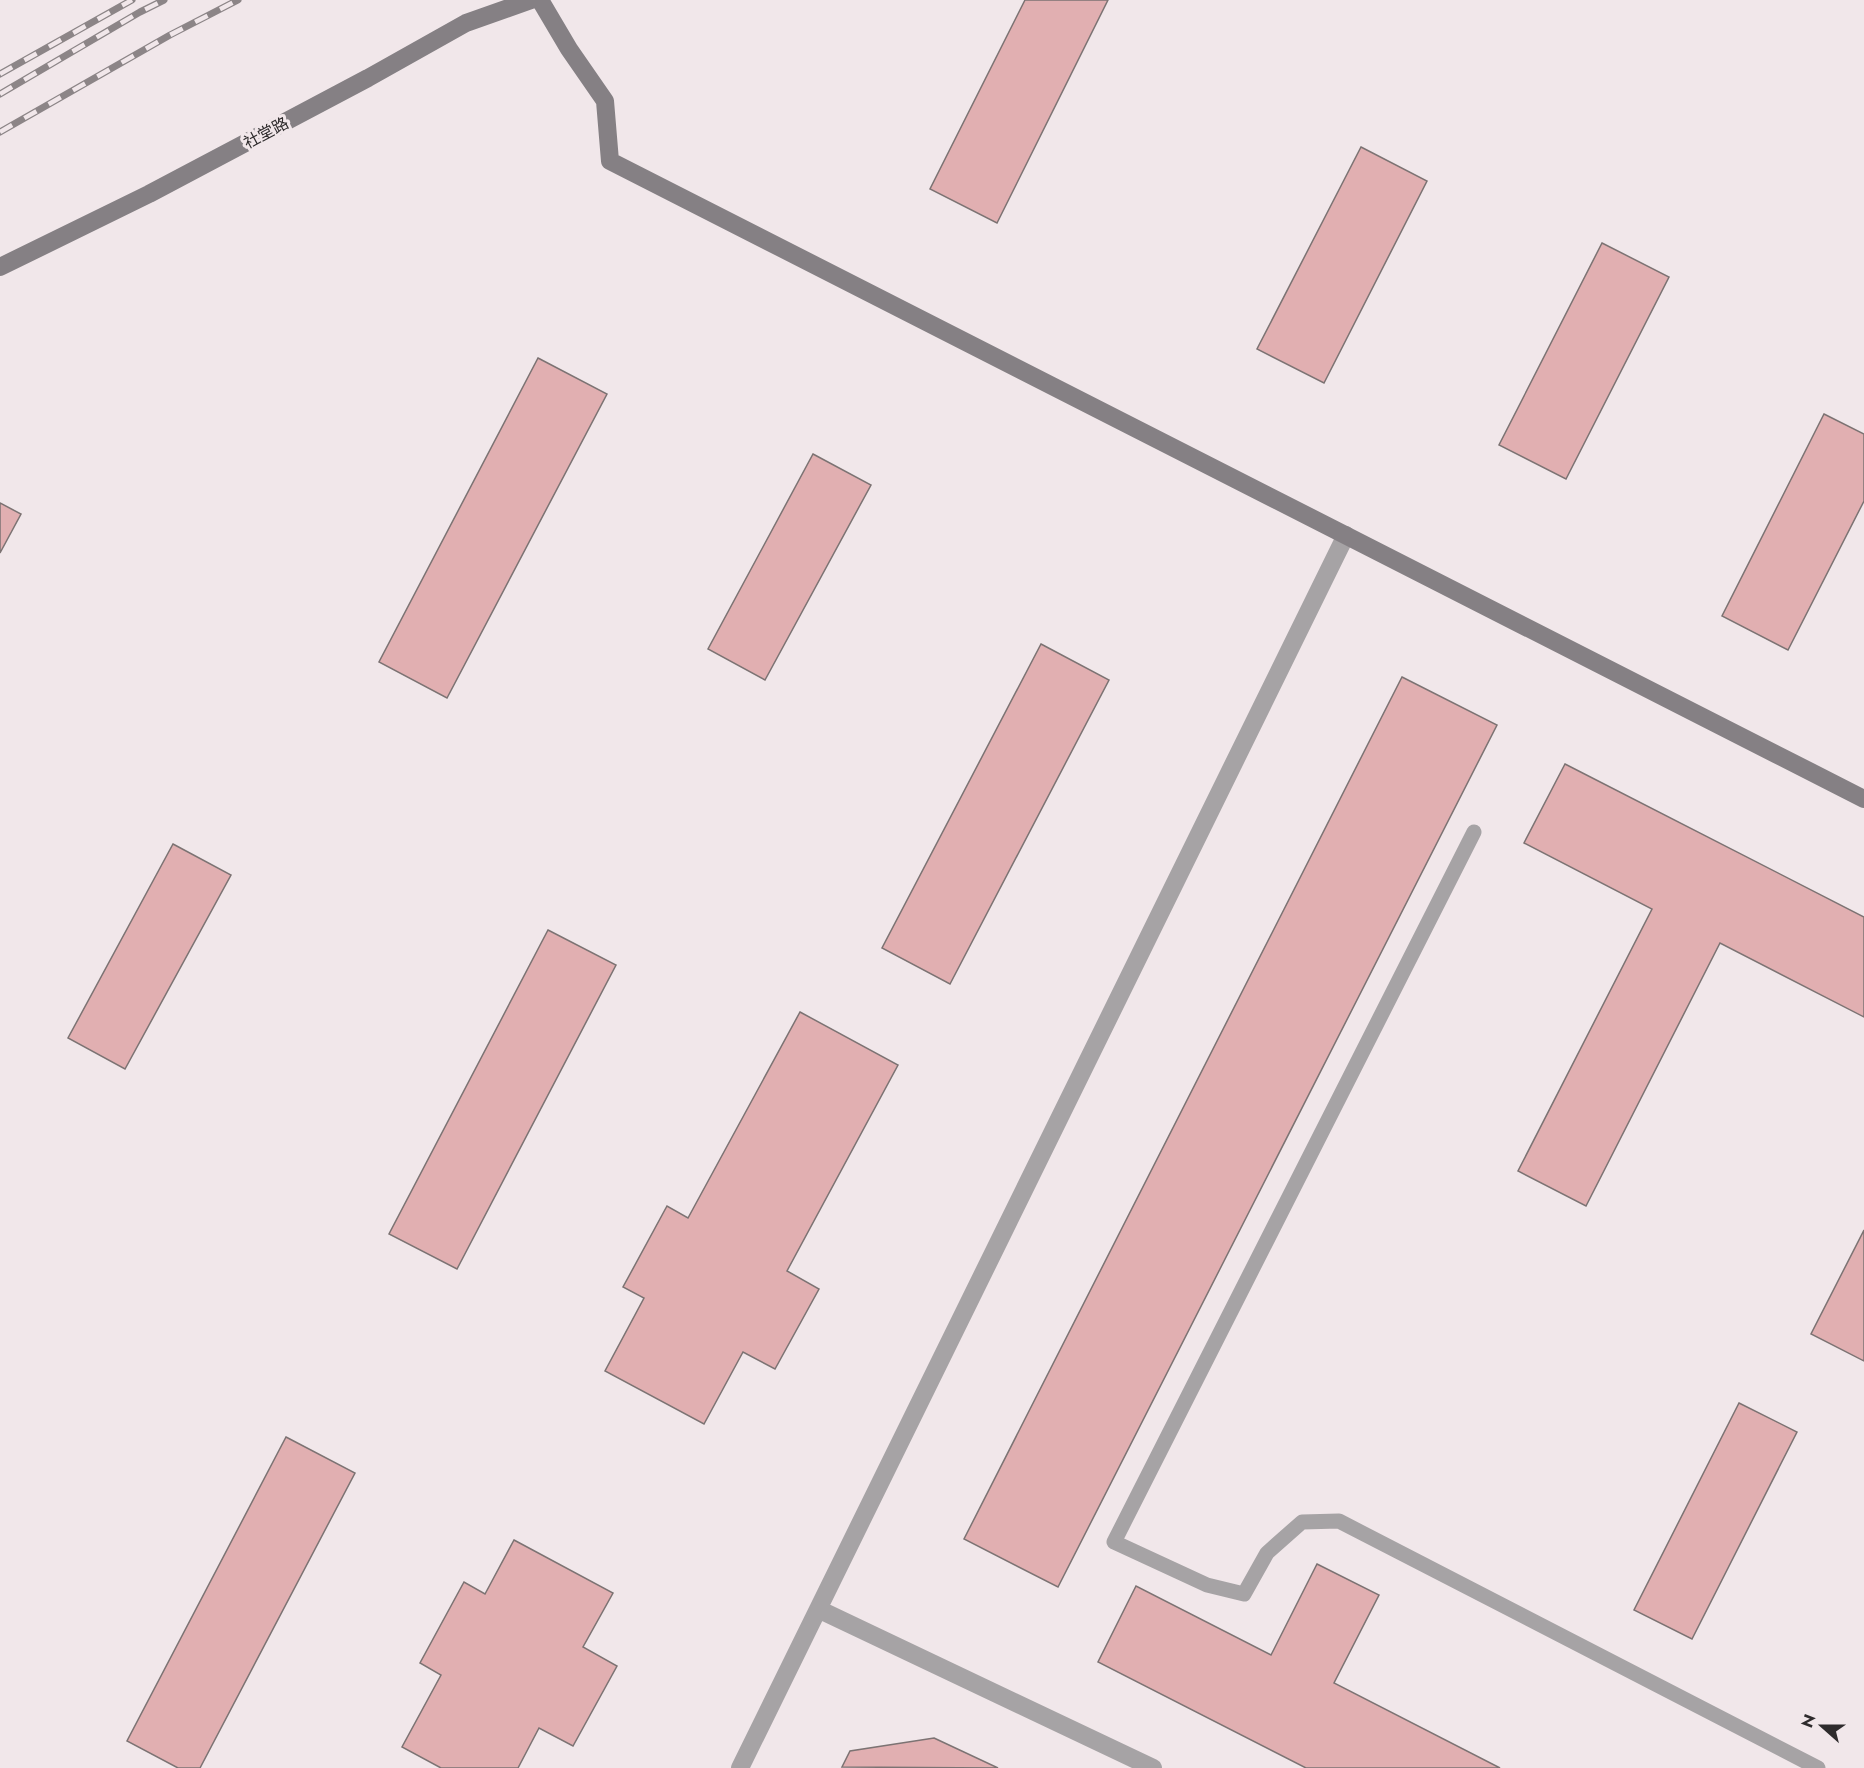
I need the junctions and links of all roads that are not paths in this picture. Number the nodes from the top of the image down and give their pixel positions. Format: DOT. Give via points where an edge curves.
graph roads {
  1 [pos="531,0"];
  2 [pos="540,0"];
  3 [pos="0,267"];
  4 [pos="1346,535"];
  5 [pos="1864,799"];
  6 [pos="1474,832"];
  7 [pos="818,1609"];
  8 [pos="740,1768"];
  9 [pos="1153,1768"];
  10 [pos="1818,1768"];
  1 -- 3 [label="street, 社堂路" via="466,23 149,194"];
  2 -- 4 [label="street" via="605,101 610,161"];
  4 -- 5 [label="street"];
  4 -- 7 [label="street"];
  6 -- 10 [label="lane" via="1114,1542 1207,1586 1244,1594 1267,1553 1302,1522 1339,1521"];
  7 -- 8 [label="street"];
  7 -- 9 [label="street"];
}
